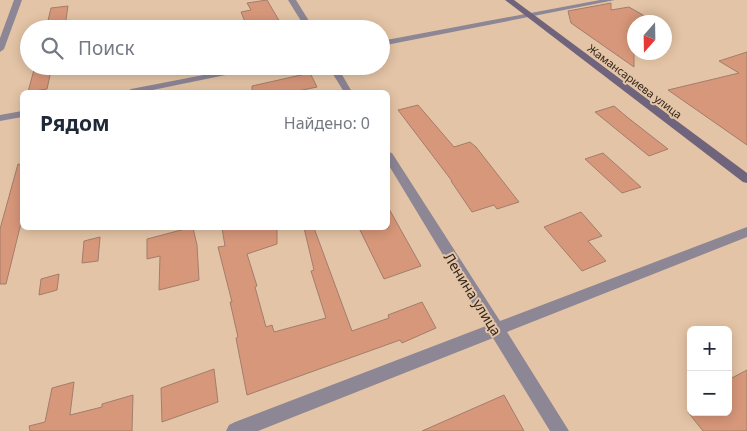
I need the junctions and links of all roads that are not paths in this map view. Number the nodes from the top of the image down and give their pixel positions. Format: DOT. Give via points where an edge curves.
graph roads {
  1 [pos="18,0"];
  2 [pos="292,0"];
  3 [pos="509,0"];
  4 [pos="611,0"];
  5 [pos="531,16"];
  6 [pos="304,20"];
  7 [pos="390,42"];
  8 [pos="0,49"];
  9 [pos="219,75"];
  10 [pos="338,75"];
  11 [pos="141,90"];
  12 [pos="347,90"];
  13 [pos="20,114"];
  14 [pos="0,118"];
  15 [pos="390,159"];
  16 [pos="747,179"];
  17 [pos="747,232"];
  18 [pos="495,330"];
  19 [pos="235,431"];
  20 [pos="560,431"];
  1 -- 8 [label="street"];
  2 -- 6 [label="street"];
  3 -- 5 [label="main road, Жамансариева улица"];
  4 -- 5 [label="street"];
  5 -- 7 [label="street"];
  5 -- 16 [label="main road, Жамансариева улица"];
  9 -- 11 [label="street"];
  10 -- 12 [label="street"];
  13 -- 14 [label="street"];
  15 -- 18 [label="street, Ленина улица"];
  17 -- 18 [label="street"];
  18 -- 19 [label="street"];
  18 -- 20 [label="street, Ленина улица"];
}
